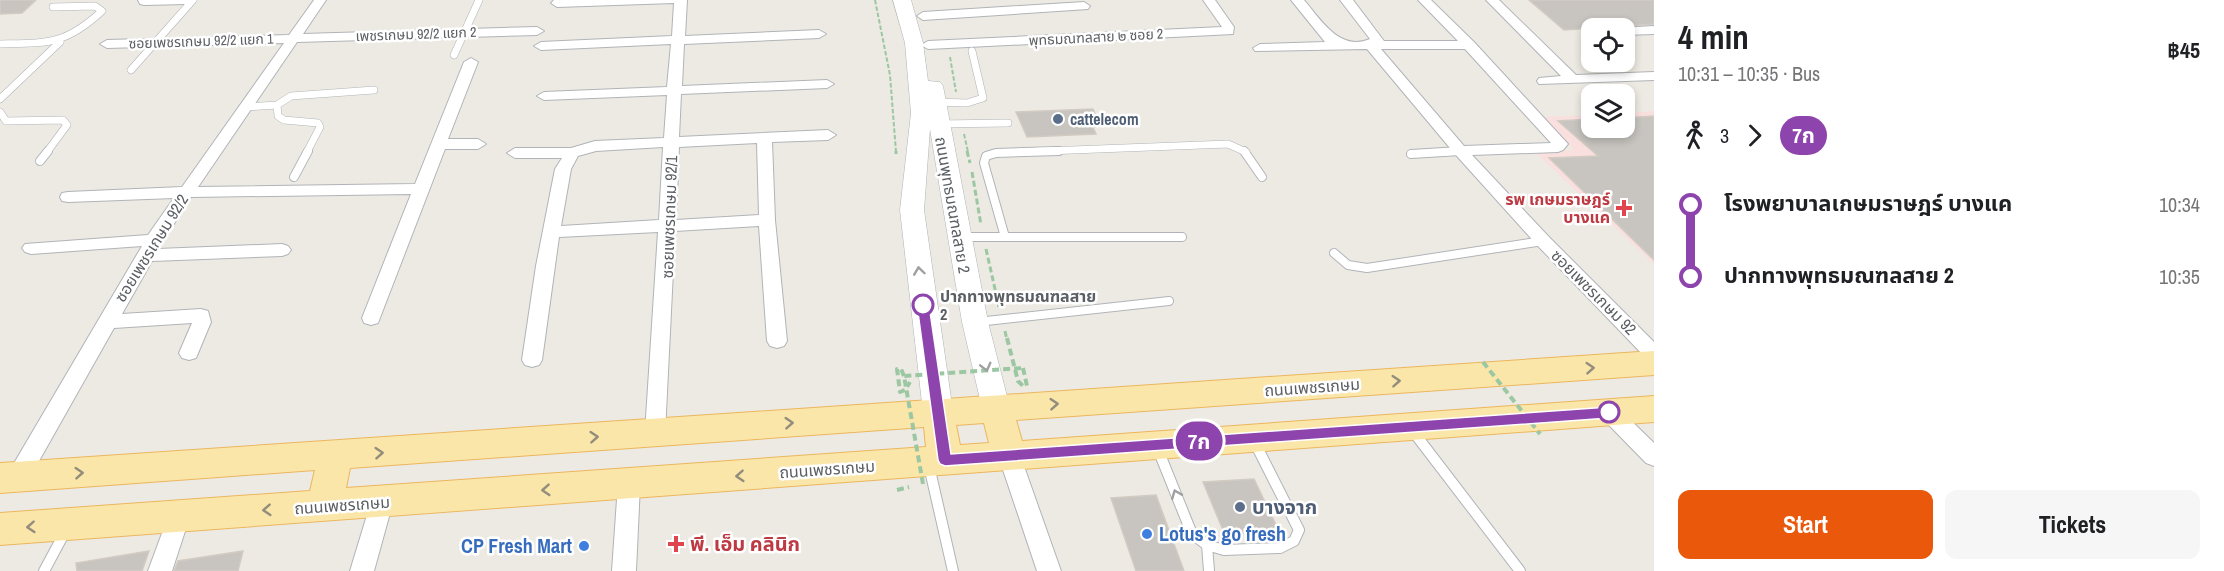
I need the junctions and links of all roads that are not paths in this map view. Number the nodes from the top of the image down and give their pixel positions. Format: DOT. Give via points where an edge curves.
graph roads {
  1 [pos="187,0"];
  2 [pos="193,0"];
  3 [pos="321,0"];
  4 [pos="479,0"];
  5 [pos="673,0"];
  6 [pos="681,0"];
  7 [pos="902,0"];
  8 [pos="1209,0"];
  9 [pos="1297,0"];
  10 [pos="1346,0"];
  11 [pos="1424,0"];
  12 [pos="1492,0"];
  13 [pos="144,1"];
  14 [pos="556,3"];
  15 [pos="1084,6"];
  16 [pos="53,7"];
  17 [pos="922,8"];
  18 [pos="1654,30"];
  19 [pos="537,31"];
  20 [pos="1635,31"];
  21 [pos="465,33"];
  22 [pos="819,34"];
  23 [pos="295,38"];
  24 [pos="60,42"];
  25 [pos="678,42"];
  26 [pos="156,43"];
  27 [pos="0,44"];
  28 [pos="107,44"];
  29 [pos="938,44"];
  30 [pos="1345,45"];
  31 [pos="1371,45"];
  32 [pos="1469,45"];
  33 [pos="541,46"];
  34 [pos="1260,48"];
  35 [pos="972,51"];
  36 [pos="454,55"];
  37 [pos="471,62"];
  38 [pos="131,70"];
  39 [pos="1654,76"];
  40 [pos="1573,80"];
  41 [pos="1544,81"];
  42 [pos="827,84"];
  43 [pos="374,90"];
  44 [pos="674,91"];
  45 [pos="544,96"];
  46 [pos="0,99"];
  47 [pos="277,105"];
  48 [pos="246,107"];
  49 [pos="0,112"];
  50 [pos="945,116"];
  51 [pos="1008,123"];
  52 [pos="3,124"];
  53 [pos="828,135"];
  54 [pos="764,139"];
  55 [pos="672,143"];
  56 [pos="439,144"];
  57 [pos="478,144"];
  58 [pos="1460,151"];
  59 [pos="515,153"];
  60 [pos="572,153"];
  61 [pos="1411,154"];
  62 [pos="40,160"];
  63 [pos="294,177"];
  64 [pos="1262,177"];
  65 [pos="421,189"];
  66 [pos="185,192"];
  67 [pos="68,197"];
  68 [pos="767,220"];
  69 [pos="669,226"];
  70 [pos="553,232"];
  71 [pos="958,237"];
  72 [pos="1005,237"];
  73 [pos="1182,237"];
  74 [pos="1543,241"];
  75 [pos="150,247"];
  76 [pos="31,248"];
  77 [pos="282,250"];
  78 [pos="1334,253"];
  79 [pos="1169,301"];
  80 [pos="371,318"];
  81 [pos="106,322"];
  82 [pos="975,322"];
  83 [pos="777,341"];
  84 [pos="189,352"];
  85 [pos="1654,354"];
  86 [pos="532,360"];
  87 [pos="1654,363"];
  88 [pos="996,408"];
  89 [pos="1654,409"];
  90 [pos="938,412"];
  91 [pos="1609,412"];
  92 [pos="1408,425"];
  93 [pos="656,433"];
  94 [pos="1251,437"];
  95 [pos="1156,444"];
  96 [pos="1009,455"];
  97 [pos="336,456"];
  98 [pos="1654,457"];
  99 [pos="932,468"];
  100 [pos="9,478"];
  101 [pos="629,484"];
  102 [pos="382,502"];
  103 [pos="324,506"];
  104 [pos="179,516"];
  105 [pos="69,524"];
  106 [pos="0,529"];
  107 [pos="1206,545"];
  108 [pos="44,571"];
  109 [pos="160,571"];
  110 [pos="362,571"];
  111 [pos="624,571"];
  112 [pos="953,571"];
  113 [pos="1049,571"];
  114 [pos="1209,571"];
  115 [pos="1520,571"];
  1 -- 13 [label="street"];
  2 -- 26 [label="lane"];
  3 -- 23 [label="street, ซอยเพชรเกษม 92/2"];
  4 -- 21 [label="lane"];
  5 -- 14 [label="street"];
  6 -- 25 [label="street, ซอยเพชรเกษม 92/1"];
  90 -- 7 [label="main road, ถนนพุทธมณฑลสาย 2, one-way" via="912,210 921,113 914,43"];
  8 -- 29 [label="street, พุทธมณฑลสาย ๒ ซอย 2" via="1228,30"];
  9 -- 30 [label="street" via="1331,40"];
  10 -- 31 [label="street, ซอยเพชรเกษม 92" via="1377,39"];
  11 -- 32 [label="street"];
  12 -- 40 [label="street"];
  15 -- 17 [label="street"];
  16 -- 24 [label="lane" via="95,6 102,11 75,35"];
  17 -- 29 [label="main road, ถนนพุทธมณฑลสาย 2"];
  18 -- 20 [label="street"];
  19 -- 21 [label="street, เพชรเกษม 92/2 แยก 2"];
  21 -- 23 [label="street, เพชรเกษม 92/2 แยก 2"];
  21 -- 36 [label="lane"];
  22 -- 25 [label="street"];
  23 -- 26 [label="street, ซอยเพชรเกษม 92/2 แยก 1"];
  23 -- 48 [label="street, ซอยเพชรเกษม 92/2"];
  24 -- 27 [label="lane"];
  24 -- 46 [label="lane"];
  25 -- 33 [label="street"];
  25 -- 44 [label="street, ซอยเพชรเกษม 92/1"];
  26 -- 28 [label="street, ซอยเพชรเกษม 92/2 แยก 1"];
  26 -- 38 [label="lane"];
  29 -- 50 [label="main road, ถนนพุทธมณฑลสาย 2"];
  30 -- 31 [label="street"];
  30 -- 34 [label="street"];
  31 -- 32 [label="street"];
  31 -- 58 [label="street, ซอยเพชรเกษม 92"];
  32 -- 58 [label="street" via="1560,144"];
  35 -- 50 [label="lane" via="983,98 958,102"];
  37 -- 56 [label="street"];
  39 -- 40 [label="street"];
  40 -- 41 [label="street"];
  42 -- 44 [label="street"];
  43 -- 47 [label="lane" via="291,96"];
  44 -- 45 [label="street"];
  44 -- 55 [label="street, ซอยเพชรเกษม 92/1"];
  47 -- 48 [label="lane"];
  47 -- 63 [label="lane" via="278,116 284,120 310,121 320,128"];
  48 -- 66 [label="street, ซอยเพชรเกษม 92/2"];
  49 -- 52 [label="lane"];
  50 -- 51 [label="lane"];
  50 -- 71 [label="main road, ถนนพุทธมณฑลสาย 2"];
  52 -- 62 [label="lane" via="63,120 67,125"];
  53 -- 54 [label="street"];
  54 -- 55 [label="street"];
  54 -- 68 [label="street"];
  55 -- 60 [label="street" via="595,146"];
  55 -- 69 [label="street, ซอยเพชรเกษม 92/1"];
  56 -- 57 [label="street"];
  56 -- 65 [label="street"];
  58 -- 61 [label="lane"];
  58 -- 74 [label="street, ซอยเพชรเกษม 92"];
  59 -- 60 [label="street"];
  60 -- 70 [label="street" via="563,169"];
  64 -- 72 [label="lane" via="1246,150 1228,144 996,153 986,156 984,163"];
  65 -- 66 [label="street"];
  65 -- 80 [label="street"];
  66 -- 67 [label="street"];
  66 -- 75 [label="street, ซอยเพชรเกษม 92/2"];
  68 -- 69 [label="street"];
  68 -- 83 [label="street"];
  69 -- 70 [label="street"];
  69 -- 93 [label="street, ซอยเพชรเกษม 92/1"];
  70 -- 86 [label="street"];
  71 -- 72 [label="lane"];
  71 -- 82 [label="main road, ถนนพุทธมณฑลสาย 2"];
  72 -- 73 [label="lane"];
  74 -- 78 [label="lane" via="1367,268 1343,264"];
  74 -- 85 [label="street, ซอยเพชรเกษม 92"];
  75 -- 76 [label="street"];
  75 -- 77 [label="street"];
  75 -- 81 [label="street, ซอยเพชรเกษม 92/2"];
  79 -- 82 [label="lane"];
  81 -- 84 [label="street" via="201,316"];
  81 -- 100 [label="street, ซอยเพชรเกษม 92/2"];
  82 -- 88 [label="main road, ถนนพุทธมณฑลสาย 2, one-way"];
  88 -- 87 [label="main road, ถนนเพชรเกษม, one-way"];
  88 -- 90 [label="main road, ถนนเพชรเกษม"];
  88 -- 96 [label="main road"];
  89 -- 91 [label="main road, ถนนเพชรเกษม"];
  93 -- 90 [label="main road, ถนนเพชรเกษม, one-way"];
  90 -- 99 [label="main road"];
  91 -- 92 [label="main road, ถนนเพชรเกษม"];
  91 -- 98 [label="street"];
  92 -- 94 [label="main road, ถนนเพชรเกษม"];
  92 -- 115 [label="lane"];
  97 -- 93 [label="main road, ถนนเพชรเกษม, one-way"];
  94 -- 95 [label="main road, ถนนเพชรเกษม"];
  94 -- 107 [label="lane" via="1299,530 1294,541 1280,548 1224,550"];
  95 -- 96 [label="main road, ถนนเพชรเกษม"];
  107 -- 95 [label="lane, one-way" via="1192,534"];
  96 -- 99 [label="main road, ถนนเพชรเกษม"];
  96 -- 113 [label="street"];
  100 -- 97 [label="main road, ถนนเพชรเกษม, one-way"];
  97 -- 103 [label="main road"];
  99 -- 101 [label="main road, ถนนเพชรเกษม, one-way"];
  99 -- 112 [label="lane"];
  101 -- 102 [label="main road, ถนนเพชรเกษม, one-way"];
  101 -- 111 [label="street"];
  102 -- 103 [label="main road, ถนนเพชรเกษม"];
  102 -- 110 [label="street"];
  103 -- 104 [label="main road, ถนนเพชรเกษม, one-way"];
  104 -- 105 [label="main road, ถนนเพชรเกษม"];
  104 -- 109 [label="street"];
  105 -- 106 [label="main road, ถนนเพชรเกษม, one-way"];
  105 -- 108 [label="lane"];
  107 -- 114 [label="lane"];
}
